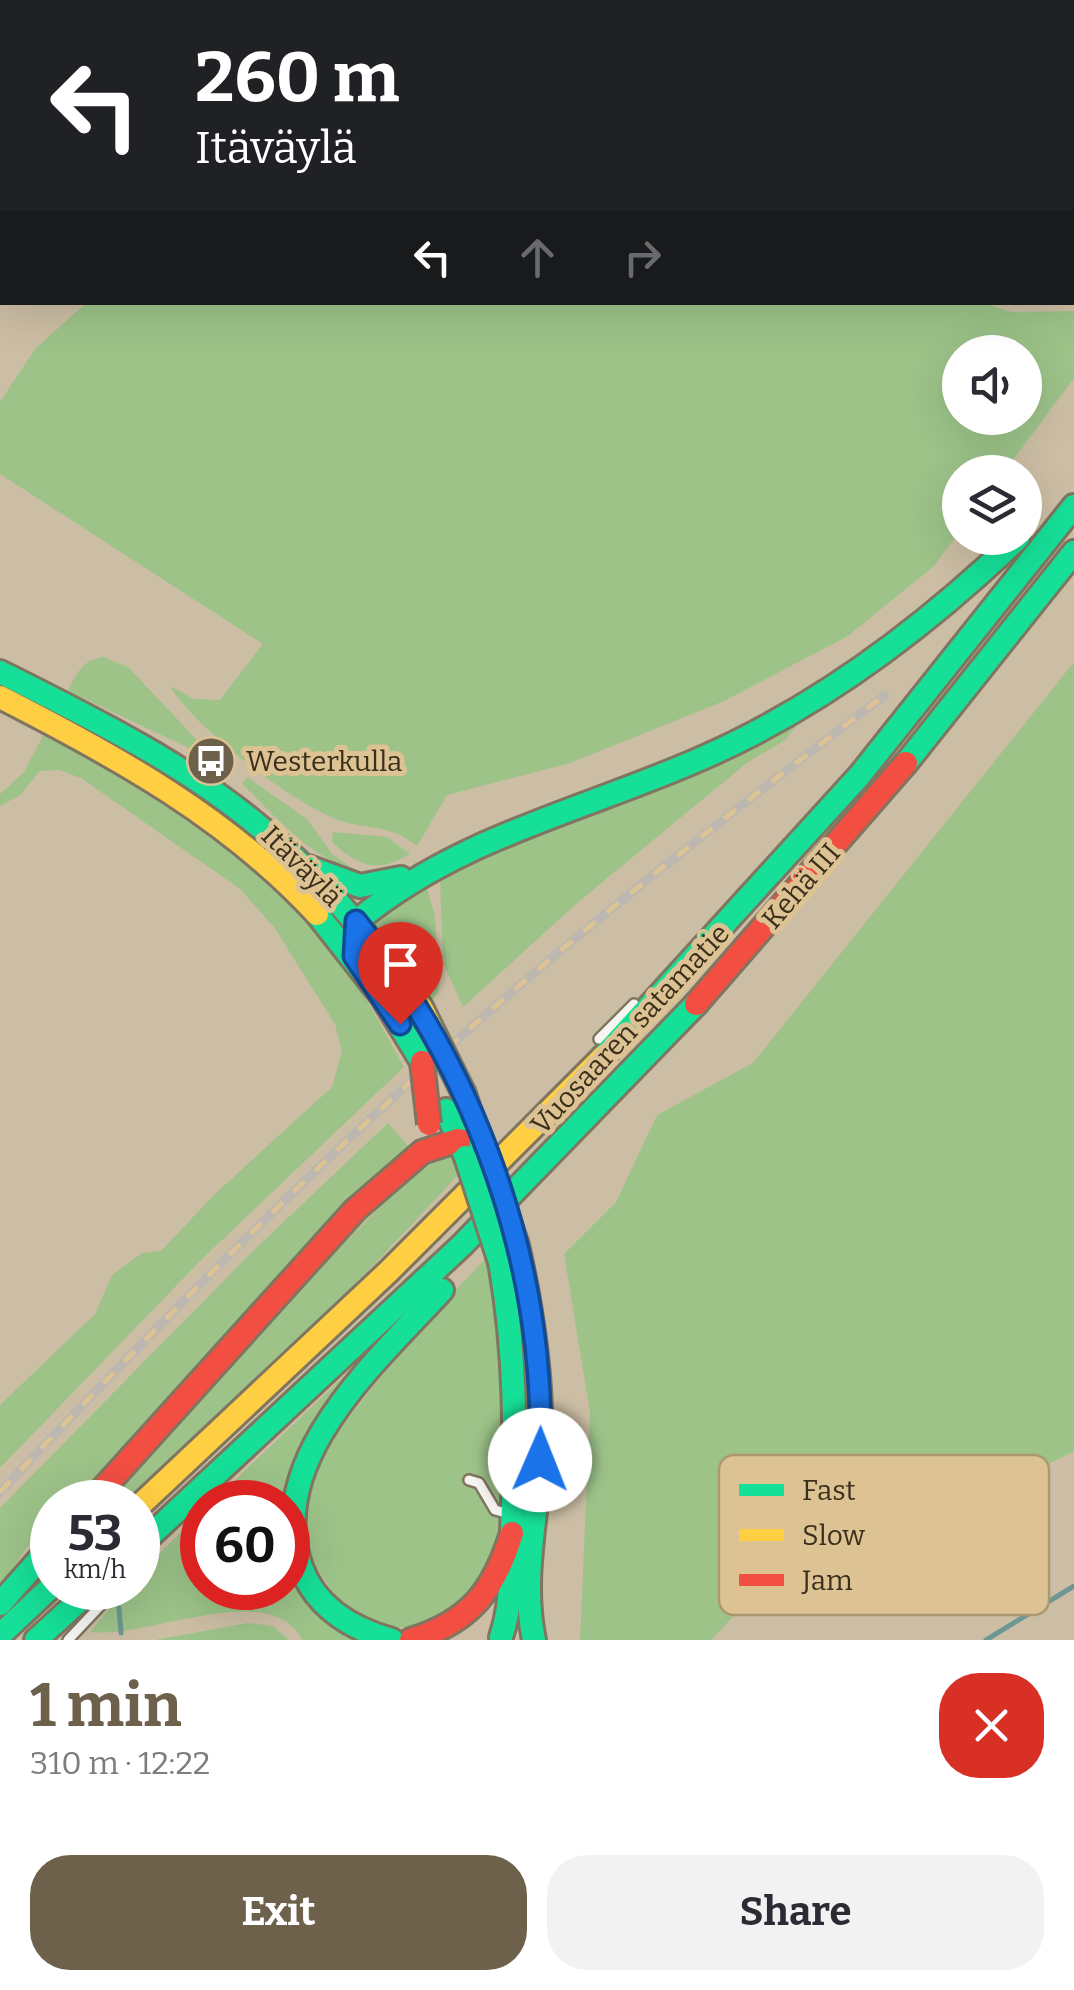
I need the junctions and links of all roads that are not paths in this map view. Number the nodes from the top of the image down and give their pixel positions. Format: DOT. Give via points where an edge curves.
graph roads {
  1 [pos="1074,477"];
  2 [pos="1074,506"];
  3 [pos="1042,512"];
  4 [pos="1074,552"];
  5 [pos="999,555"];
  6 [pos="0,672"];
  7 [pos="0,697"];
  8 [pos="308,867"];
  9 [pos="420,872"];
  10 [pos="356,921"];
  11 [pos="715,940"];
  12 [pos="354,956"];
  13 [pos="584,1054"];
  14 [pos="558,1083"];
  15 [pos="446,1109"];
  16 [pos="469,1147"];
  17 [pos="422,1152"];
  18 [pos="488,1179"];
  19 [pos="506,1201"];
  20 [pos="111,1480"];
  21 [pos="469,1480"];
  22 [pos="160,1487"];
  23 [pos="513,1524"];
  24 [pos="160,1527"];
  25 [pos="30,1570"];
  26 [pos="0,1604"];
  27 [pos="30,1607"];
  28 [pos="69,1610"];
  29 [pos="96,1610"];
  30 [pos="0,1635"];
  31 [pos="499,1638"];
  32 [pos="36,1640"];
  33 [pos="68,1640"];
  34 [pos="392,1640"];
  35 [pos="411,1640"];
  36 [pos="533,1640"];
  1 -- 3 [label="main road"];
  2 -- 11 [label="main road, Vuosaaren satamatie" via="935,683"];
  4 -- 19 [label="main road, Kehä III" via="815,870"];
  5 -- 9 [label="main road" via="925,622 781,719 656,778 474,844"];
  6 -- 8 [label="main road, Itäväylä" via="191,774"];
  7 -- 12 [label="main road, Itäväylä" via="122,758 223,824 304,898"];
  8 -- 9 [label="main road" via="360,886"];
  8 -- 10 [label="main road, Itäväylä"];
  9 -- 10 [label="main road"];
  10 -- 12 [label="main road"];
  10 -- 15 [label="main road, Itäväylä, bridge" via="420,1007"];
  11 -- 13 [label="lane" via="624,1012"];
  11 -- 18 [label="main road, Vuosaaren satamatie"];
  12 -- 15 [label="main road, Itäväylä, bridge"];
  14 -- 18 [label="lane"];
  15 -- 16 [label="main road, Itäväylä"];
  15 -- 17 [label="main road"];
  16 -- 17 [label="main road"];
  16 -- 23 [label="main road, Itäväylä, bridge" via="500,1262 518,1390"];
  16 -- 36 [label="main road, Itäväylä, bridge" via="517,1245 539,1358 540,1460 524,1588"];
  17 -- 20 [label="main road" via="355,1210"];
  18 -- 22 [label="main road, Vuosaaren satamatie"];
  19 -- 24 [label="main road"];
  19 -- 34 [label="main road" via="474,1255 334,1417 295,1491 292,1541 310,1586 351,1626"];
  21 -- 23 [label="lane"];
  23 -- 31 [label="main road, Itäväylä" via="508,1616"];
  23 -- 35 [label="main road" via="500,1572 480,1606 448,1628"];
  25 -- 26 [label="main road"];
  27 -- 30 [label="main road"];
  28 -- 32 [label="main road"];
  29 -- 33 [label="lane"];
  31 -- 36 [label="main road"];
}
